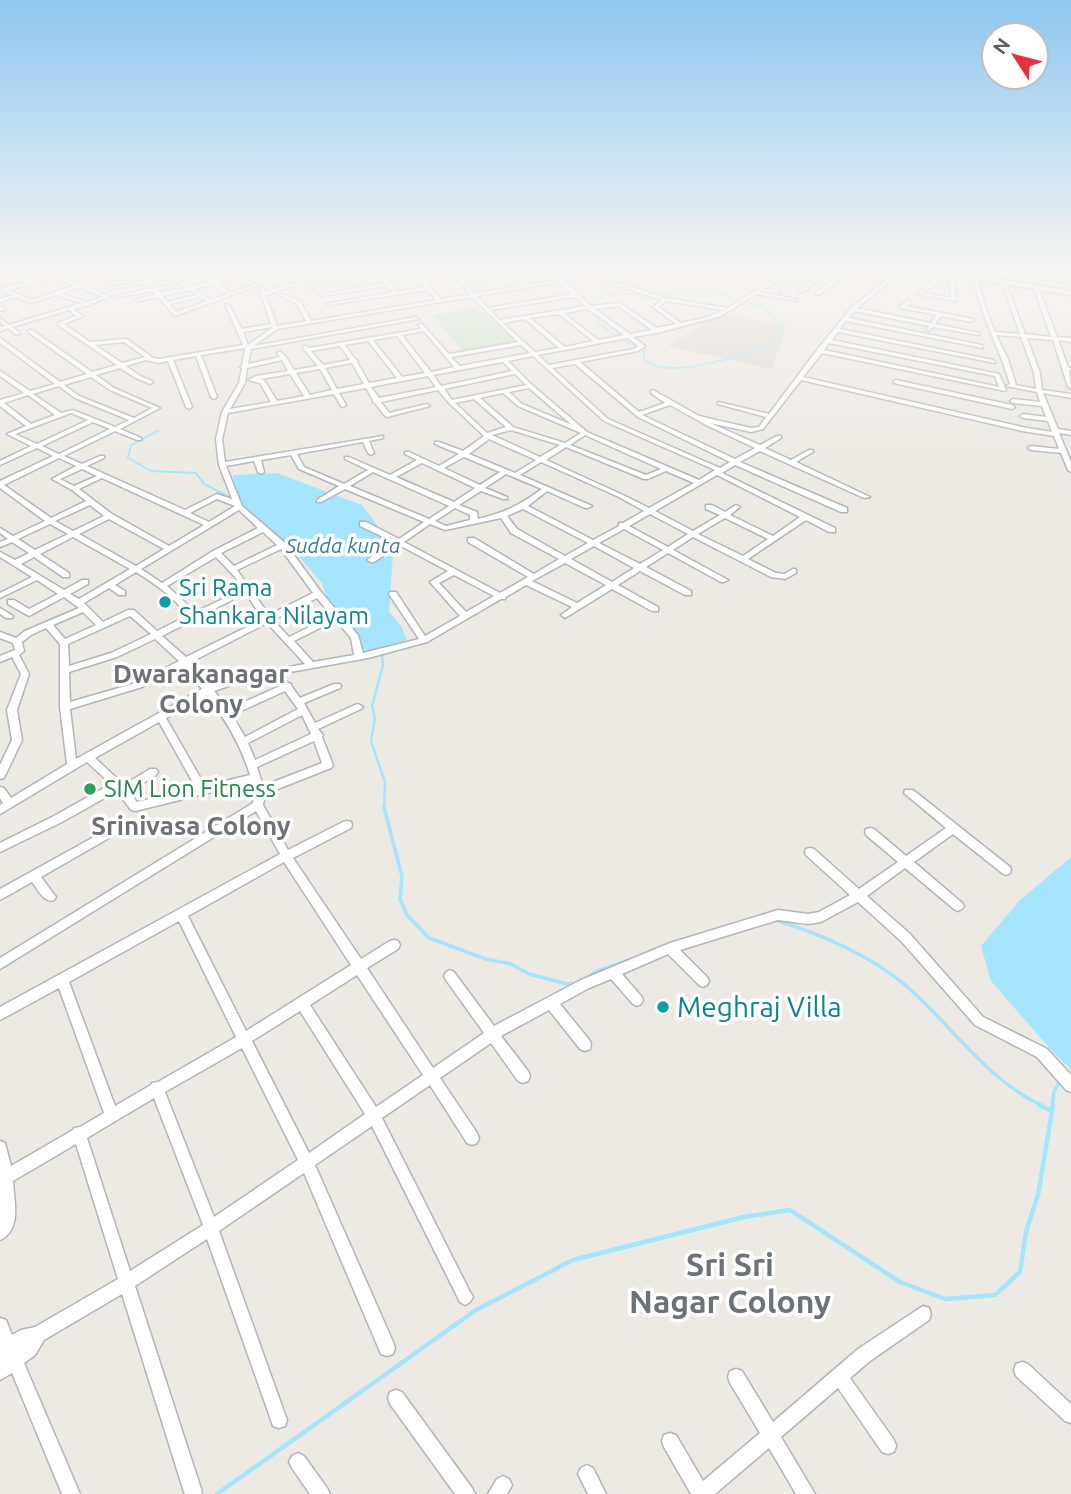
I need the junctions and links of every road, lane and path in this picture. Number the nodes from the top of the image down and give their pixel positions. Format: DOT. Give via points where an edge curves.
graph roads {
  1 [pos="369,339"];
  2 [pos="0,340"];
  3 [pos="42,340"];
  4 [pos="83,340"];
  5 [pos="244,340"];
  6 [pos="257,340"];
  7 [pos="292,340"];
  8 [pos="365,340"];
  9 [pos="403,340"];
  10 [pos="432,340"];
  11 [pos="519,340"];
  12 [pos="553,340"];
  13 [pos="594,340"];
  14 [pos="610,340"];
  15 [pos="634,340"];
  16 [pos="886,340"];
  17 [pos="922,340"];
  18 [pos="944,340"];
  19 [pos="997,340"];
  20 [pos="1024,340"];
  21 [pos="1056,340"];
  22 [pos="827,341"];
  23 [pos="597,342"];
  24 [pos="523,343"];
  25 [pos="89,344"];
  26 [pos="341,344"];
  27 [pos="918,346"];
  28 [pos="248,347"];
  29 [pos="981,347"];
  30 [pos="563,348"];
  31 [pos="819,351"];
  32 [pos="198,354"];
  33 [pos="534,354"];
  34 [pos="447,356"];
  35 [pos="150,358"];
  36 [pos="911,358"];
  37 [pos="170,359"];
  38 [pos="503,359"];
  39 [pos="355,361"];
  40 [pos="575,362"];
  41 [pos="993,362"];
  42 [pos="122,365"];
  43 [pos="321,366"];
  44 [pos="548,366"];
  45 [pos="243,367"];
  46 [pos="458,369"];
  47 [pos="904,369"];
  48 [pos="1068,369"];
  49 [pos="291,371"];
  50 [pos="515,372"];
  51 [pos="0,373"];
  52 [pos="430,373"];
  53 [pos="91,375"];
  54 [pos="799,377"];
  55 [pos="400,379"];
  56 [pos="251,380"];
  57 [pos="150,382"];
  58 [pos="896,382"];
  59 [pos="242,383"];
  60 [pos="60,384"];
  61 [pos="366,385"];
  62 [pos="530,386"];
  63 [pos="438,387"];
  64 [pos="1071,387"];
  65 [pos="504,391"];
  66 [pos="1039,391"];
  67 [pos="334,392"];
  68 [pos="653,392"];
  69 [pos="31,395"];
  70 [pos="1071,396"];
  71 [pos="215,397"];
  72 [pos="308,397"];
  73 [pos="475,397"];
  74 [pos="886,397"];
  75 [pos="375,401"];
  76 [pos="0,402"];
  77 [pos="452,402"];
  78 [pos="670,403"];
  79 [pos="720,403"];
  80 [pos="275,404"];
  81 [pos="1044,404"];
  82 [pos="343,405"];
  83 [pos="427,406"];
  84 [pos="189,407"];
  85 [pos="225,412"];
  86 [pos="14,414"];
  87 [pos="638,414"];
  88 [pos="61,416"];
  89 [pos="769,416"];
  90 [pos="1023,416"];
  91 [pos="0,417"];
  92 [pos="698,418"];
  93 [pos="1050,419"];
  94 [pos="93,420"];
  95 [pos="134,420"];
  96 [pos="31,427"];
  97 [pos="511,428"];
  98 [pos="115,430"];
  99 [pos="1056,432"];
  100 [pos="585,433"];
  101 [pos="1071,433"];
  102 [pos="10,434"];
  103 [pos="0,435"];
  104 [pos="487,436"];
  105 [pos="381,437"];
  106 [pos="779,437"];
  107 [pos="139,439"];
  108 [pos="365,440"];
  109 [pos="437,443"];
  110 [pos="37,445"];
  111 [pos="566,445"];
  112 [pos="758,448"];
  113 [pos="1031,448"];
  114 [pos="811,451"];
  115 [pos="1063,452"];
  116 [pos="293,453"];
  117 [pos="371,453"];
  118 [pos="407,453"];
  119 [pos="464,454"];
  120 [pos="60,456"];
  121 [pos="102,457"];
  122 [pos="347,458"];
  123 [pos="257,459"];
  124 [pos="539,460"];
  125 [pos="421,461"];
  126 [pos="735,462"];
  127 [pos="0,463"];
  128 [pos="790,463"];
  129 [pos="222,465"];
  130 [pos="80,468"];
  131 [pos="667,468"];
  132 [pos="374,469"];
  133 [pos="438,469"];
  134 [pos="1071,470"];
  135 [pos="717,471"];
  136 [pos="261,472"];
  137 [pos="504,472"];
  138 [pos="102,476"];
  139 [pos="391,477"];
  140 [pos="514,477"];
  141 [pos="697,482"];
  142 [pos="0,484"];
  143 [pos="346,485"];
  144 [pos="480,488"];
  145 [pos="74,489"];
  146 [pos="546,489"];
  147 [pos="866,496"];
  148 [pos="505,498"];
  149 [pos="90,502"];
  150 [pos="320,502"];
  151 [pos="456,504"];
  152 [pos="523,506"];
  153 [pos="588,506"];
  154 [pos="709,507"];
  155 [pos="736,507"];
  156 [pos="241,509"];
  157 [pos="648,509"];
  158 [pos="844,510"];
  159 [pos="186,513"];
  160 [pos="503,515"];
  161 [pos="724,515"];
  162 [pos="110,516"];
  163 [pos="805,517"];
  164 [pos="51,521"];
  165 [pos="474,521"];
  166 [pos="431,522"];
  167 [pos="362,524"];
  168 [pos="211,525"];
  169 [pos="622,525"];
  170 [pos="264,528"];
  171 [pos="0,530"];
  172 [pos="832,530"];
  173 [pos="694,534"];
  174 [pos="75,535"];
  175 [pos="13,539"];
  176 [pos="774,539"];
  177 [pos="471,540"];
  178 [pos="594,541"];
  179 [pos="399,542"];
  180 [pos="0,545"];
  181 [pos="282,545"];
  182 [pos="169,549"];
  183 [pos="667,550"];
  184 [pos="216,553"];
  185 [pos="0,554"];
  186 [pos="35,554"];
  187 [pos="371,560"];
  188 [pos="565,560"];
  189 [pos="742,560"];
  190 [pos="14,564"];
  191 [pos="642,567"];
  192 [pos="235,568"];
  193 [pos="136,569"];
  194 [pos="455,571"];
  195 [pos="793,571"];
  196 [pos="65,575"];
  197 [pos="38,577"];
  198 [pos="529,578"];
  199 [pos="724,580"];
  200 [pos="85,582"];
  201 [pos="109,585"];
  202 [pos="162,586"];
  203 [pos="611,586"];
  204 [pos="122,593"];
  205 [pos="688,593"];
  206 [pos="63,594"];
  207 [pos="318,594"];
  208 [pos="393,594"];
  209 [pos="0,597"];
  210 [pos="502,597"];
  211 [pos="228,600"];
  212 [pos="11,603"];
  213 [pos="82,605"];
  214 [pos="578,607"];
  215 [pos="655,609"];
  216 [pos="565,615"];
  217 [pos="338,616"];
  218 [pos="191,617"];
  219 [pos="466,617"];
  220 [pos="268,620"];
  221 [pos="47,624"];
  222 [pos="100,624"];
  223 [pos="0,635"];
  224 [pos="155,635"];
  225 [pos="290,640"];
  226 [pos="424,640"];
  227 [pos="17,641"];
  228 [pos="64,643"];
  229 [pos="14,653"];
  230 [pos="359,656"];
  231 [pos="0,659"];
  232 [pos="184,660"];
  233 [pos="311,665"];
  234 [pos="66,670"];
  235 [pos="273,674"];
  236 [pos="288,686"];
  237 [pos="337,686"];
  238 [pos="208,690"];
  239 [pos="358,706"];
  240 [pos="65,707"];
  241 [pos="300,707"];
  242 [pos="226,714"];
  243 [pos="160,716"];
  244 [pos="315,732"];
  245 [pos="243,742"];
  246 [pos="88,757"];
  247 [pos="251,765"];
  248 [pos="72,766"];
  249 [pos="152,772"];
  250 [pos="0,775"];
  251 [pos="254,778"];
  252 [pos="120,788"];
  253 [pos="0,791"];
  254 [pos="203,792"];
  255 [pos="260,792"];
  256 [pos="909,793"];
  257 [pos="10,804"];
  258 [pos="258,805"];
  259 [pos="0,810"];
  260 [pos="347,825"];
  261 [pos="954,828"];
  262 [pos="112,831"];
  263 [pos="870,832"];
  264 [pos="0,849"];
  265 [pos="810,852"];
  266 [pos="286,856"];
  267 [pos="907,863"];
  268 [pos="1006,870"];
  269 [pos="34,876"];
  270 [pos="0,895"];
  271 [pos="859,895"];
  272 [pos="50,897"];
  273 [pos="958,905"];
  274 [pos="181,914"];
  275 [pos="394,945"];
  276 [pos="670,948"];
  277 [pos="0,964"];
  278 [pos="361,967"];
  279 [pos="613,972"];
  280 [pos="450,976"];
  281 [pos="62,980"];
  282 [pos="704,981"];
  283 [pos="637,1000"];
  284 [pos="551,1002"];
  285 [pos="302,1004"];
  286 [pos="0,1014"];
  287 [pos="492,1035"];
  288 [pos="246,1038"];
  289 [pos="586,1045"];
  290 [pos="432,1075"];
  291 [pos="523,1076"];
  292 [pos="1071,1085"];
  293 [pos="157,1088"];
  294 [pos="111,1114"];
  295 [pos="374,1116"];
  296 [pos="79,1133"];
  297 [pos="472,1138"];
  298 [pos="0,1148"];
  299 [pos="306,1162"];
  300 [pos="6,1177"];
  301 [pos="211,1228"];
  302 [pos="0,1233"];
  303 [pos="126,1283"];
  304 [pos="465,1297"];
  305 [pos="923,1314"];
  306 [pos="0,1326"];
  307 [pos="387,1348"];
  308 [pos="9,1353"];
  309 [pos="1022,1370"];
  310 [pos="0,1372"];
  311 [pos="839,1376"];
  312 [pos="736,1377"];
  313 [pos="396,1398"];
  314 [pos="1071,1415"];
  315 [pos="279,1420"];
  316 [pos="771,1436"];
  317 [pos="670,1441"];
  318 [pos="888,1446"];
  319 [pos="298,1462"];
  320 [pos="587,1474"];
  321 [pos="193,1492"];
  322 [pos="72,1494"];
  323 [pos="321,1494"];
  324 [pos="466,1494"];
  325 [pos="597,1494"];
  326 [pos="702,1494"];
  327 [pos="806,1494"];
  1 -- 55 [label="street"];
  2 -- 60 [label="street"];
  3 -- 53 [label="street"];
  4 -- 25 [label="street"];
  5 -- 28 [label="street"];
  6 -- 28 [label="street"];
  7 -- 28 [label="street"];
  8 -- 26 [label="street"];
  9 -- 52 [label="street"];
  10 -- 34 [label="street"];
  11 -- 24 [label="street"];
  12 -- 30 [label="street"];
  13 -- 23 [label="street"];
  14 -- 23 [label="street"];
  15 -- 40 [label="street" via="642,348"];
  16 -- 27 [label="street"];
  17 -- 27 [label="street"];
  18 -- 29 [label="street"];
  19 -- 66 [label="street" via="1010,369 1011,387"];
  20 -- 66 [label="street"];
  21 -- 48 [label="street"];
  22 -- 31 [label="street"];
  22 -- 36 [label="street"];
  23 -- 30 [label="street"];
  24 -- 33 [label="street"];
  24 -- 34 [label="street"];
  25 -- 35 [label="street" via="125,340"];
  25 -- 42 [label="street"];
  26 -- 39 [label="street"];
  26 -- 43 [label="street" via="306,347"];
  27 -- 36 [label="street"];
  27 -- 41 [label="street"];
  28 -- 32 [label="street"];
  28 -- 45 [label="street"];
  30 -- 33 [label="street"];
  31 -- 47 [label="street"];
  31 -- 54 [label="street"];
  32 -- 37 [label="street"];
  32 -- 71 [label="street"];
  33 -- 38 [label="street"];
  33 -- 44 [label="street"];
  34 -- 46 [label="street"];
  35 -- 37 [label="street"];
  35 -- 42 [label="street"];
  36 -- 47 [label="street"];
  36 -- 47 [label="street" via="997,376 1003,390"];
  37 -- 84 [label="street"];
  38 -- 46 [label="street"];
  38 -- 50 [label="street"];
  39 -- 43 [label="street"];
  39 -- 61 [label="street"];
  40 -- 44 [label="street"];
  40 -- 87 [label="street"];
  42 -- 53 [label="street"];
  42 -- 57 [label="street"];
  43 -- 49 [label="street"];
  43 -- 67 [label="street"];
  44 -- 135 [label="street" via="606,420"];
  45 -- 49 [label="street" via="283,355"];
  45 -- 59 [label="street"];
  46 -- 52 [label="street"];
  47 -- 58 [label="street"];
  48 -- 64 [label="street"];
  49 -- 56 [label="street"];
  49 -- 72 [label="street"];
  50 -- 62 [label="street"];
  50 -- 63 [label="street"];
  51 -- 69 [label="street"];
  52 -- 55 [label="street"];
  52 -- 63 [label="street"];
  53 -- 60 [label="street"];
  53 -- 95 [label="street" via="156,408"];
  54 -- 74 [label="street"];
  54 -- 89 [label="street"];
  55 -- 61 [label="street"];
  56 -- 59 [label="street"];
  56 -- 80 [label="street" via="262,381"];
  58 -- 74 [label="street"];
  58 -- 81 [label="street" via="1013,404"];
  59 -- 85 [label="street"];
  60 -- 69 [label="street"];
  60 -- 95 [label="street" via="77,397"];
  61 -- 67 [label="street"];
  61 -- 75 [label="street"];
  62 -- 65 [label="street"];
  62 -- 100 [label="street"];
  63 -- 75 [label="street"];
  63 -- 77 [label="street"];
  65 -- 73 [label="street"];
  65 -- 100 [label="street" via="520,405"];
  66 -- 70 [label="street"];
  66 -- 81 [label="street"];
  67 -- 72 [label="street"];
  67 -- 82 [label="street"];
  68 -- 78 [label="street"];
  69 -- 76 [label="street"];
  69 -- 88 [label="street"];
  72 -- 80 [label="street"];
  73 -- 77 [label="street"];
  73 -- 97 [label="street"];
  74 -- 99 [label="street" via="1032,432"];
  75 -- 83 [label="street" via="387,415"];
  76 -- 86 [label="street"];
  77 -- 104 [label="street"];
  78 -- 87 [label="street"];
  78 -- 92 [label="street"];
  79 -- 89 [label="street"];
  80 -- 85 [label="street"];
  81 -- 93 [label="street"];
  85 -- 129 [label="street" via="219,439"];
  86 -- 91 [label="street"];
  86 -- 96 [label="street"];
  87 -- 126 [label="street"];
  88 -- 94 [label="street" via="71,411"];
  88 -- 96 [label="street"];
  89 -- 92 [label="street" via="755,430"];
  90 -- 93 [label="street"];
  92 -- 112 [label="street"];
  93 -- 99 [label="street"];
  94 -- 98 [label="street"];
  94 -- 110 [label="street"];
  95 -- 98 [label="street"];
  96 -- 102 [label="street"];
  97 -- 104 [label="street"];
  97 -- 111 [label="street"];
  98 -- 107 [label="street"];
  98 -- 120 [label="street"];
  99 -- 101 [label="street"];
  99 -- 115 [label="street"];
  100 -- 111 [label="street"];
  100 -- 131 [label="street"];
  102 -- 103 [label="street"];
  102 -- 110 [label="street"];
  104 -- 119 [label="street"];
  104 -- 124 [label="street"];
  105 -- 108 [label="street"];
  106 -- 112 [label="street"];
  108 -- 116 [label="street"];
  108 -- 117 [label="street"];
  109 -- 119 [label="street"];
  110 -- 120 [label="street"];
  110 -- 127 [label="street"];
  111 -- 124 [label="street"];
  111 -- 131 [label="street" via="646,478"];
  112 -- 126 [label="street"];
  112 -- 128 [label="street"];
  113 -- 115 [label="street"];
  114 -- 128 [label="street"];
  115 -- 134 [label="street"];
  116 -- 123 [label="street"];
  116 -- 143 [label="street" via="298,466"];
  118 -- 125 [label="street"];
  119 -- 133 [label="street"];
  119 -- 137 [label="street"];
  120 -- 130 [label="street"];
  120 -- 142 [label="street"];
  121 -- 130 [label="street"];
  122 -- 132 [label="street"];
  123 -- 129 [label="street"];
  123 -- 136 [label="street"];
  124 -- 140 [label="street"];
  124 -- 157 [label="street"];
  125 -- 133 [label="street"];
  125 -- 139 [label="street"];
  126 -- 135 [label="street"];
  126 -- 158 [label="street"];
  128 -- 147 [label="street"];
  129 -- 156 [label="street"];
  130 -- 138 [label="street"];
  130 -- 145 [label="street" via="55,479"];
  131 -- 141 [label="street"];
  132 -- 139 [label="street"];
  132 -- 143 [label="street"];
  133 -- 144 [label="street"];
  135 -- 141 [label="street"];
  135 -- 163 [label="street"];
  137 -- 140 [label="street"];
  137 -- 144 [label="street"];
  138 -- 145 [label="street"];
  138 -- 159 [label="street"];
  139 -- 151 [label="street"];
  140 -- 146 [label="street"];
  141 -- 157 [label="street"];
  142 -- 164 [label="street"];
  143 -- 150 [label="street"];
  143 -- 166 [label="street"];
  144 -- 148 [label="street"];
  144 -- 151 [label="street"];
  145 -- 149 [label="street"];
  146 -- 152 [label="street"];
  146 -- 153 [label="street"];
  149 -- 162 [label="street"];
  149 -- 164 [label="street"];
  151 -- 165 [label="street" via="474,514"];
  151 -- 166 [label="street"];
  152 -- 160 [label="street"];
  152 -- 178 [label="street"];
  154 -- 161 [label="street"];
  155 -- 161 [label="street"];
  156 -- 159 [label="street" via="214,497"];
  156 -- 168 [label="street"];
  156 -- 170 [label="street"];
  157 -- 169 [label="street"];
  157 -- 173 [label="street"];
  159 -- 168 [label="street"];
  160 -- 165 [label="street"];
  160 -- 188 [label="street" via="514,530"];
  161 -- 173 [label="street"];
  161 -- 176 [label="street"];
  162 -- 174 [label="street"];
  162 -- 182 [label="street"];
  163 -- 172 [label="street"];
  163 -- 176 [label="street"];
  164 -- 174 [label="street"];
  164 -- 175 [label="street"];
  165 -- 166 [label="street" via="445,528"];
  166 -- 179 [label="street"];
  167 -- 179 [label="street"];
  168 -- 182 [label="street"];
  169 -- 178 [label="street"];
  169 -- 183 [label="street"];
  170 -- 181 [label="street"];
  170 -- 184 [label="street"];
  171 -- 175 [label="street"];
  173 -- 183 [label="street"];
  173 -- 189 [label="street"];
  174 -- 186 [label="street"];
  174 -- 193 [label="street"];
  175 -- 180 [label="street"];
  175 -- 186 [label="street"];
  176 -- 189 [label="street"];
  177 -- 198 [label="street"];
  178 -- 188 [label="street"];
  178 -- 191 [label="street"];
  179 -- 187 [label="street"];
  179 -- 194 [label="street"];
  181 -- 192 [label="street"];
  181 -- 207 [label="street"];
  182 -- 193 [label="street"];
  183 -- 191 [label="street"];
  183 -- 199 [label="street"];
  184 -- 192 [label="street"];
  184 -- 202 [label="street"];
  185 -- 190 [label="street"];
  186 -- 190 [label="street"];
  186 -- 196 [label="street"];
  188 -- 198 [label="street"];
  188 -- 203 [label="street"];
  189 -- 195 [label="street" via="781,577"];
  190 -- 197 [label="street"];
  191 -- 203 [label="street"];
  191 -- 205 [label="street"];
  192 -- 220 [label="street"];
  193 -- 201 [label="street"];
  193 -- 202 [label="street"];
  194 -- 210 [label="street"];
  194 -- 219 [label="street" via="434,582"];
  197 -- 206 [label="street"];
  197 -- 209 [label="street"];
  198 -- 210 [label="street"];
  198 -- 214 [label="street"];
  200 -- 206 [label="street"];
  201 -- 204 [label="street"];
  201 -- 213 [label="street"];
  202 -- 218 [label="street"];
  203 -- 214 [label="street"];
  203 -- 215 [label="street"];
  206 -- 212 [label="street" via="29,613"];
  206 -- 213 [label="street"];
  207 -- 217 [label="street"];
  207 -- 220 [label="street"];
  208 -- 226 [label="street"];
  210 -- 219 [label="street"];
  211 -- 218 [label="street"];
  213 -- 221 [label="street"];
  213 -- 222 [label="street"];
  214 -- 216 [label="street"];
  217 -- 225 [label="street"];
  217 -- 230 [label="street" via="357,642"];
  218 -- 224 [label="street"];
  219 -- 226 [label="street"];
  220 -- 225 [label="street"];
  220 -- 232 [label="street"];
  221 -- 227 [label="street"];
  221 -- 228 [label="street"];
  222 -- 224 [label="street" via="131,612"];
  222 -- 228 [label="street"];
  223 -- 227 [label="street"];
  224 -- 232 [label="street"];
  224 -- 234 [label="street" via="114,655"];
  225 -- 233 [label="street"];
  226 -- 230 [label="street"];
  227 -- 229 [label="street" via="20,651"];
  228 -- 234 [label="street"];
  229 -- 231 [label="street"];
  229 -- 250 [label="street" via="25,674 12,710 17,740"];
  230 -- 233 [label="street"];
  232 -- 238 [label="street"];
  232 -- 240 [label="street" via="139,685"];
  233 -- 235 [label="street"];
  234 -- 240 [label="street"];
  235 -- 236 [label="street"];
  235 -- 238 [label="street" via="242,678"];
  236 -- 241 [label="street"];
  236 -- 242 [label="street"];
  237 -- 241 [label="street"];
  238 -- 242 [label="street"];
  238 -- 243 [label="street"];
  239 -- 244 [label="street"];
  240 -- 248 [label="street"];
  241 -- 244 [label="street"];
  241 -- 245 [label="street"];
  242 -- 245 [label="street"];
  243 -- 246 [label="street"];
  243 -- 254 [label="street"];
  244 -- 247 [label="street"];
  244 -- 255 [label="street" via="328,765"];
  245 -- 247 [label="street"];
  246 -- 248 [label="street"];
  246 -- 252 [label="street"];
  247 -- 251 [label="street"];
  248 -- 257 [label="street"];
  249 -- 252 [label="street"];
  251 -- 254 [label="street"];
  251 -- 255 [label="street"];
  252 -- 254 [label="street" via="135,807"];
  252 -- 264 [label="street"];
  253 -- 257 [label="street"];
  255 -- 258 [label="street"];
  256 -- 261 [label="street"];
  257 -- 259 [label="street"];
  258 -- 266 [label="street"];
  258 -- 277 [label="street"];
  260 -- 266 [label="street"];
  261 -- 267 [label="street"];
  261 -- 268 [label="street"];
  262 -- 269 [label="street"];
  263 -- 267 [label="street"];
  265 -- 271 [label="street"];
  266 -- 274 [label="street"];
  266 -- 278 [label="street"];
  267 -- 271 [label="street"];
  267 -- 273 [label="street"];
  269 -- 270 [label="street"];
  269 -- 272 [label="street"];
  271 -- 276 [label="street" via="821,917 778,915"];
  271 -- 292 [label="street" via="923,955 979,1021 1042,1053"];
  274 -- 281 [label="street"];
  274 -- 288 [label="street"];
  275 -- 278 [label="street"];
  276 -- 279 [label="street"];
  276 -- 282 [label="street"];
  278 -- 285 [label="street"];
  278 -- 290 [label="street"];
  279 -- 283 [label="street"];
  279 -- 284 [label="street"];
  280 -- 287 [label="street"];
  281 -- 286 [label="street"];
  281 -- 294 [label="street"];
  284 -- 287 [label="street"];
  284 -- 289 [label="street"];
  285 -- 288 [label="street"];
  285 -- 295 [label="street"];
  287 -- 290 [label="street"];
  287 -- 291 [label="street"];
  288 -- 293 [label="street"];
  288 -- 299 [label="street"];
  290 -- 295 [label="street"];
  290 -- 297 [label="street"];
  293 -- 294 [label="street"];
  293 -- 301 [label="street"];
  294 -- 296 [label="street"];
  295 -- 299 [label="street"];
  295 -- 304 [label="street"];
  296 -- 300 [label="street"];
  296 -- 303 [label="street"];
  298 -- 300 [label="street"];
  299 -- 301 [label="street"];
  299 -- 307 [label="street"];
  300 -- 302 [label="street" via="8,1223"];
  301 -- 303 [label="street"];
  301 -- 315 [label="street"];
  303 -- 308 [label="street" via="38,1334 29,1349"];
  303 -- 321 [label="street"];
  305 -- 311 [label="street"];
  306 -- 308 [label="street"];
  308 -- 310 [label="street"];
  308 -- 322 [label="street"];
  309 -- 314 [label="street"];
  311 -- 316 [label="street"];
  311 -- 318 [label="street"];
  312 -- 316 [label="street"];
  313 -- 324 [label="street"];
  316 -- 326 [label="street"];
  316 -- 327 [label="street"];
  317 -- 326 [label="street"];
  319 -- 323 [label="street"];
  320 -- 325 [label="street"];
}
